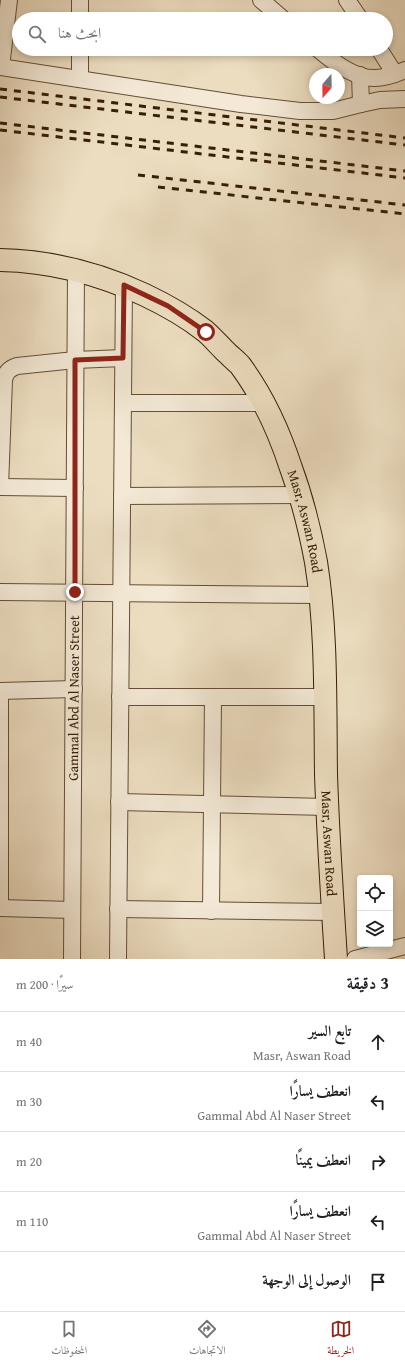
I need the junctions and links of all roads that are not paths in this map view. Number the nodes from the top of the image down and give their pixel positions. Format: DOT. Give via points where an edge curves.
graph roads {
  1 [pos="9,0"];
  2 [pos="80,0"];
  3 [pos="261,0"];
  4 [pos="347,0"];
  5 [pos="80,12"];
  6 [pos="275,12"];
  7 [pos="355,12"];
  8 [pos="80,56"];
  9 [pos="327,56"];
  10 [pos="385,56"];
  11 [pos="0,67"];
  12 [pos="400,72"];
  13 [pos="360,75"];
  14 [pos="80,79"];
  15 [pos="405,99"];
  16 [pos="361,104"];
  17 [pos="0,260"];
  18 [pos="76,269"];
  19 [pos="124,285"];
  20 [pos="123,358"];
  21 [pos="75,360"];
  22 [pos="123,403"];
  23 [pos="265,403"];
  24 [pos="0,487"];
  25 [pos="75,488"];
  26 [pos="301,495"];
  27 [pos="122,496"];
  28 [pos="0,592"];
  29 [pos="75,592"];
  30 [pos="121,593"];
  31 [pos="320,595"];
  32 [pos="74,689"];
  33 [pos="0,691"];
  34 [pos="120,697"];
  35 [pos="324,697"];
  36 [pos="213,698"];
  37 [pos="119,802"];
  38 [pos="212,804"];
  39 [pos="327,807"];
  40 [pos="0,908"];
  41 [pos="118,909"];
  42 [pos="72,910"];
  43 [pos="211,911"];
  44 [pos="333,912"];
  45 [pos="405,946"];
  46 [pos="72,959"];
  47 [pos="118,959"];
  48 [pos="336,959"];
  49 [pos="355,959"];
  1 -- 11 [label="street"];
  2 -- 5 [label="street"];
  3 -- 6 [label="street"];
  4 -- 7 [label="street"];
  8 -- 14 [label="street"];
  9 -- 13 [label="street"];
  10 -- 12 [label="street"];
  11 -- 14 [label="street"];
  12 -- 13 [label="street" via="375,78"];
  13 -- 16 [label="street"];
  14 -- 16 [label="street" via="300,111 333,111"];
  15 -- 16 [label="street"];
  17 -- 18 [label="main road, Masr, Aswan Road" via="28,260"];
  18 -- 19 [label="main road, Masr, Aswan Road"];
  18 -- 21 [label="street, Gammal Abd Al Naser Street"];
  19 -- 20 [label="street"];
  19 -- 23 [label="main road, Masr, Aswan Road" via="168,306 206,332 239,364"];
  20 -- 21 [label="street"];
  20 -- 22 [label="street"];
  21 -- 24 [label="street" via="17,366 6,373"];
  21 -- 25 [label="street, Gammal Abd Al Naser Street"];
  22 -- 23 [label="street"];
  22 -- 27 [label="street"];
  23 -- 26 [label="main road, Masr, Aswan Road" via="285,448"];
  24 -- 25 [label="street"];
  25 -- 29 [label="street, Gammal Abd Al Naser Street"];
  26 -- 27 [label="street"];
  26 -- 31 [label="main road, Masr, Aswan Road" via="316,562"];
  27 -- 30 [label="street"];
  28 -- 29 [label="street"];
  29 -- 30 [label="street"];
  29 -- 32 [label="street, Gammal Abd Al Naser Street"];
  30 -- 31 [label="street"];
  30 -- 34 [label="street"];
  31 -- 35 [label="main road, Masr, Aswan Road"];
  32 -- 33 [label="street"];
  32 -- 42 [label="street, Gammal Abd Al Naser Street"];
  33 -- 40 [label="street"];
  34 -- 36 [label="street"];
  34 -- 37 [label="street"];
  35 -- 36 [label="street"];
  35 -- 39 [label="main road, Masr, Aswan Road"];
  36 -- 38 [label="street"];
  37 -- 38 [label="street"];
  37 -- 41 [label="street"];
  38 -- 39 [label="street"];
  38 -- 43 [label="street"];
  39 -- 44 [label="main road, Masr, Aswan Road"];
  40 -- 42 [label="street"];
  41 -- 43 [label="street"];
  41 -- 47 [label="street"];
  42 -- 46 [label="street, Gammal Abd Al Naser Street"];
  43 -- 44 [label="street"];
  44 -- 48 [label="main road, Masr, Aswan Road"];
  45 -- 49 [label="street"];
}
